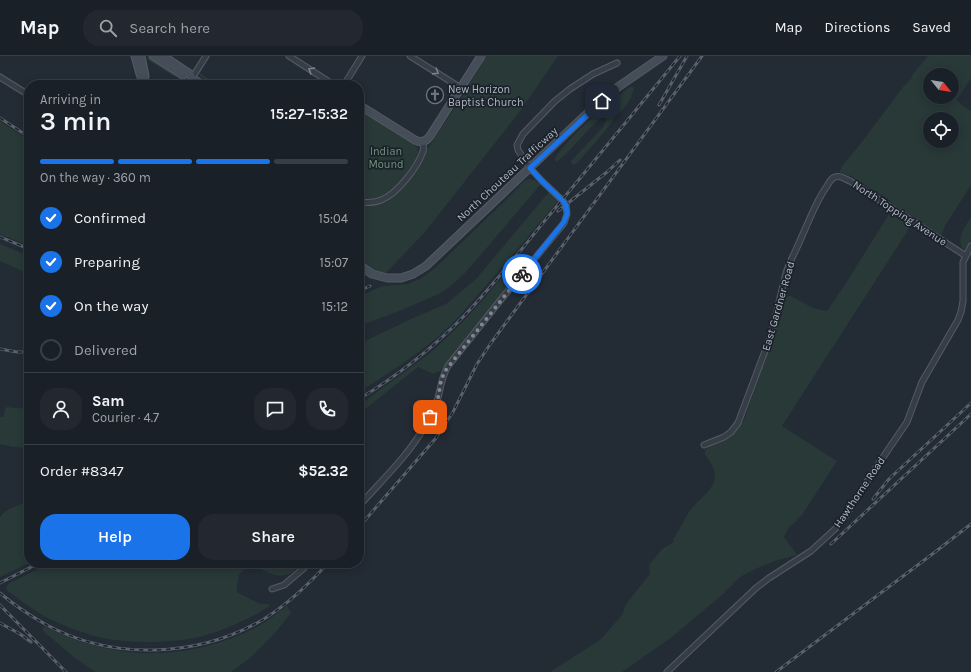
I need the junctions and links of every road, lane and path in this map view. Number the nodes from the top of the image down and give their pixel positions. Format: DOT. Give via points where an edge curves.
graph roads {
  1 [pos="135,56"];
  2 [pos="141,56"];
  3 [pos="147,56"];
  4 [pos="153,56"];
  5 [pos="163,56"];
  6 [pos="206,56"];
  7 [pos="289,56"];
  8 [pos="362,56"];
  9 [pos="410,56"];
  10 [pos="481,56"];
  11 [pos="663,56"];
  12 [pos="617,63"];
  13 [pos="144,65"];
  14 [pos="0,77"];
  15 [pos="192,78"];
  16 [pos="142,80"];
  17 [pos="144,80"];
  18 [pos="195,80"];
  19 [pos="326,80"];
  20 [pos="347,80"];
  21 [pos="461,88"];
  22 [pos="24,92"];
  23 [pos="364,108"];
  24 [pos="423,142"];
  25 [pos="530,168"];
  26 [pos="833,178"];
  27 [pos="364,202"];
  28 [pos="971,246"];
  29 [pos="966,256"];
  30 [pos="364,268"];
  31 [pos="704,445"];
  32 [pos="364,501"];
  33 [pos="304,568"];
  34 [pos="272,589"];
  35 [pos="667,672"];
  1 -- 16 [label="main road"];
  2 -- 13 [label="main road"];
  3 -- 13 [label="main road"];
  4 -- 15 [label="main road" via="187,78"];
  5 -- 15 [label="main road"];
  6 -- 15 [label="street"];
  19 -- 7 [label="street, one-way"];
  8 -- 20 [label="street"];
  9 -- 21 [label="street, one-way"];
  10 -- 21 [label="main road"];
  11 -- 25 [label="main road, North Chouteau Trafficway" via="618,86"];
  12 -- 25 [label="street" via="570,89 523,134 517,145 518,150"];
  13 -- 17 [label="main road"];
  14 -- 22 [label="street"];
  15 -- 18 [label="main road"];
  21 -- 24 [label="main road" via="430,136"];
  23 -- 24 [label="main road" via="415,140"];
  24 -- 27 [label="street" via="423,150 410,174 395,191 381,200"];
  25 -- 30 [label="main road, North Chouteau Trafficway" via="426,266 413,274 401,278 387,278 372,274"];
  25 -- 32 [label="street" via="566,205 567,214 564,222 448,366 435,405 410,450"];
  26 -- 29 [label="street, North Topping Avenue" via="838,176 850,181"];
  26 -- 31 [label="street, East Gardner Road" via="822,192 789,264 771,336 738,423 724,437"];
  28 -- 29 [label="street, Hawthorne Road"];
  29 -- 35 [label="street, Hawthorne Road" via="963,262 963,301 958,320 922,382 905,426 846,517 811,551 756,588"];
  33 -- 34 [label="street" via="284,585"];
}
